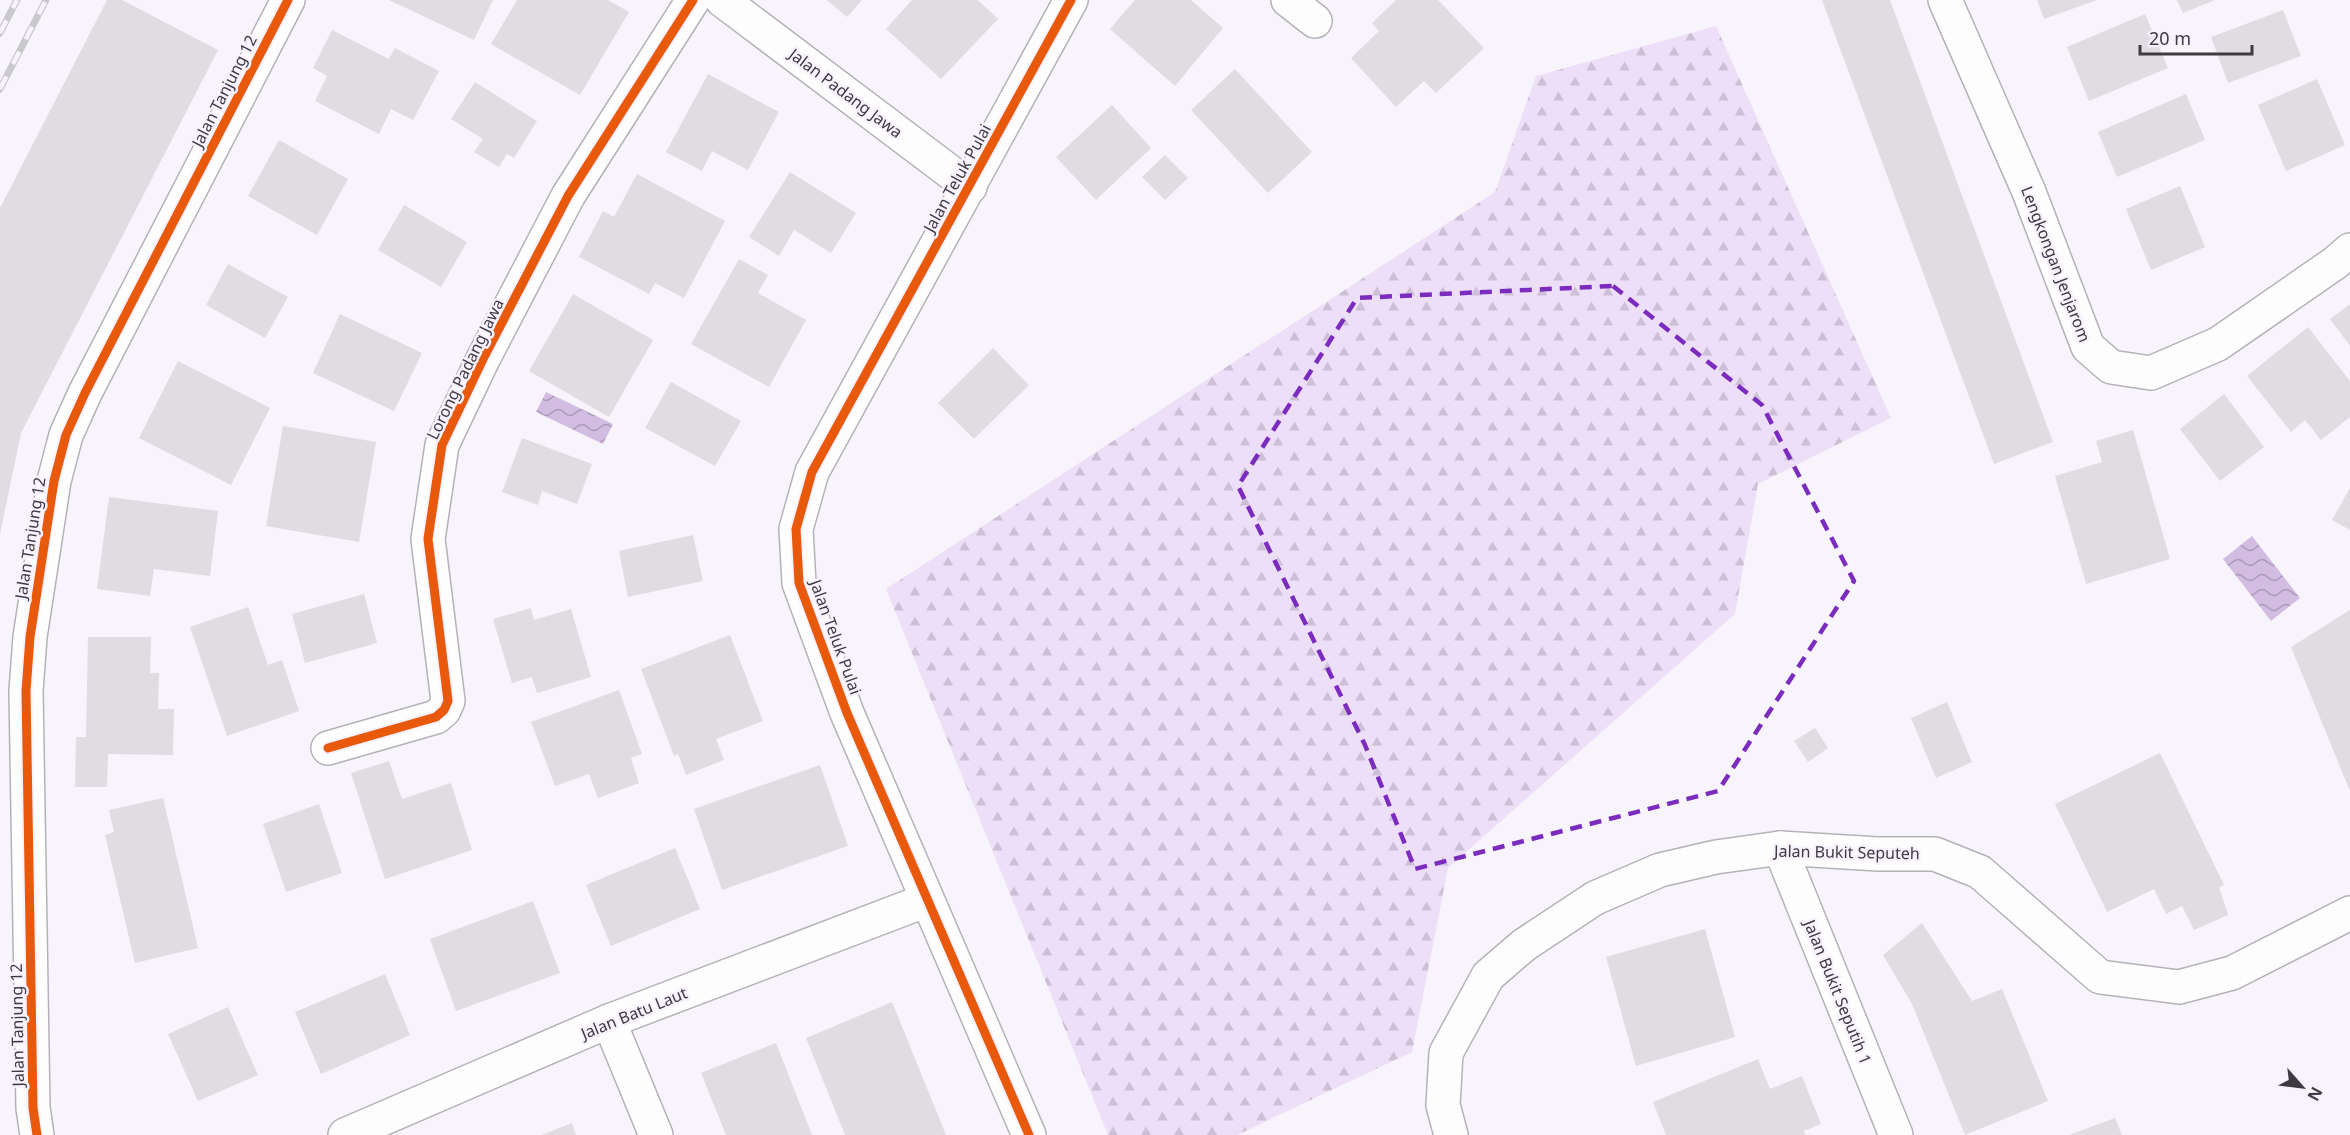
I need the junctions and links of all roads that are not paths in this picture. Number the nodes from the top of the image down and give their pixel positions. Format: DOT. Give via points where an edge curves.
graph roads {
  1 [pos="288,0"];
  2 [pos="693,0"];
  3 [pos="722,0"];
  4 [pos="1071,0"];
  5 [pos="1288,0"];
  6 [pos="1945,0"];
  7 [pos="1315,21"];
  8 [pos="970,187"];
  9 [pos="2350,250"];
  10 [pos="13,690"];
  11 [pos="328,748"];
  12 [pos="1780,848"];
  13 [pos="927,900"];
  14 [pos="2350,913"];
  15 [pos="609,1021"];
  16 [pos="37,1135"];
  17 [pos="345,1135"];
  18 [pos="656,1135"];
  19 [pos="1029,1135"];
  20 [pos="1450,1135"];
  21 [pos="1896,1135"];
  1 -- 10 [label="street, Jalan Tanjung 12" via="66,435 54,481 30,637"];
  2 -- 11 [label="street, Lorong Padang Jawa" via="568,196 442,445 429,539 448,701 444,710 436,717"];
  3 -- 8 [label="street, Jalan Padang Jawa"];
  4 -- 8 [label="street, Jalan Teluk Pulai"];
  5 -- 7 [label="street"];
  6 -- 9 [label="street, Lengkongan Jenjarom" via="2029,192 2088,348 2111,367 2151,373 2218,344"];
  8 -- 13 [label="street, Jalan Teluk Pulai" via="812,472 796,529 799,583 847,713"];
  10 -- 16 [label="street, Jalan Tanjung 12"];
  12 -- 14 [label="street, Jalan Bukit Seputeh" via="1935,854 1980,872 2100,977 2179,987 2232,974"];
  12 -- 20 [label="street, Jalan Bukit Seputeh" via="1660,870 1595,898 1524,945 1497,968 1466,1012 1446,1053 1443,1105"];
  12 -- 21 [label="street, Jalan Bukit Seputih 1"];
  13 -- 15 [label="street, Jalan Batu Laut"];
  13 -- 19 [label="street, Jalan Teluk Pulai"];
  15 -- 17 [label="street, Jalan Batu Laut"];
  15 -- 18 [label="street"];
}
